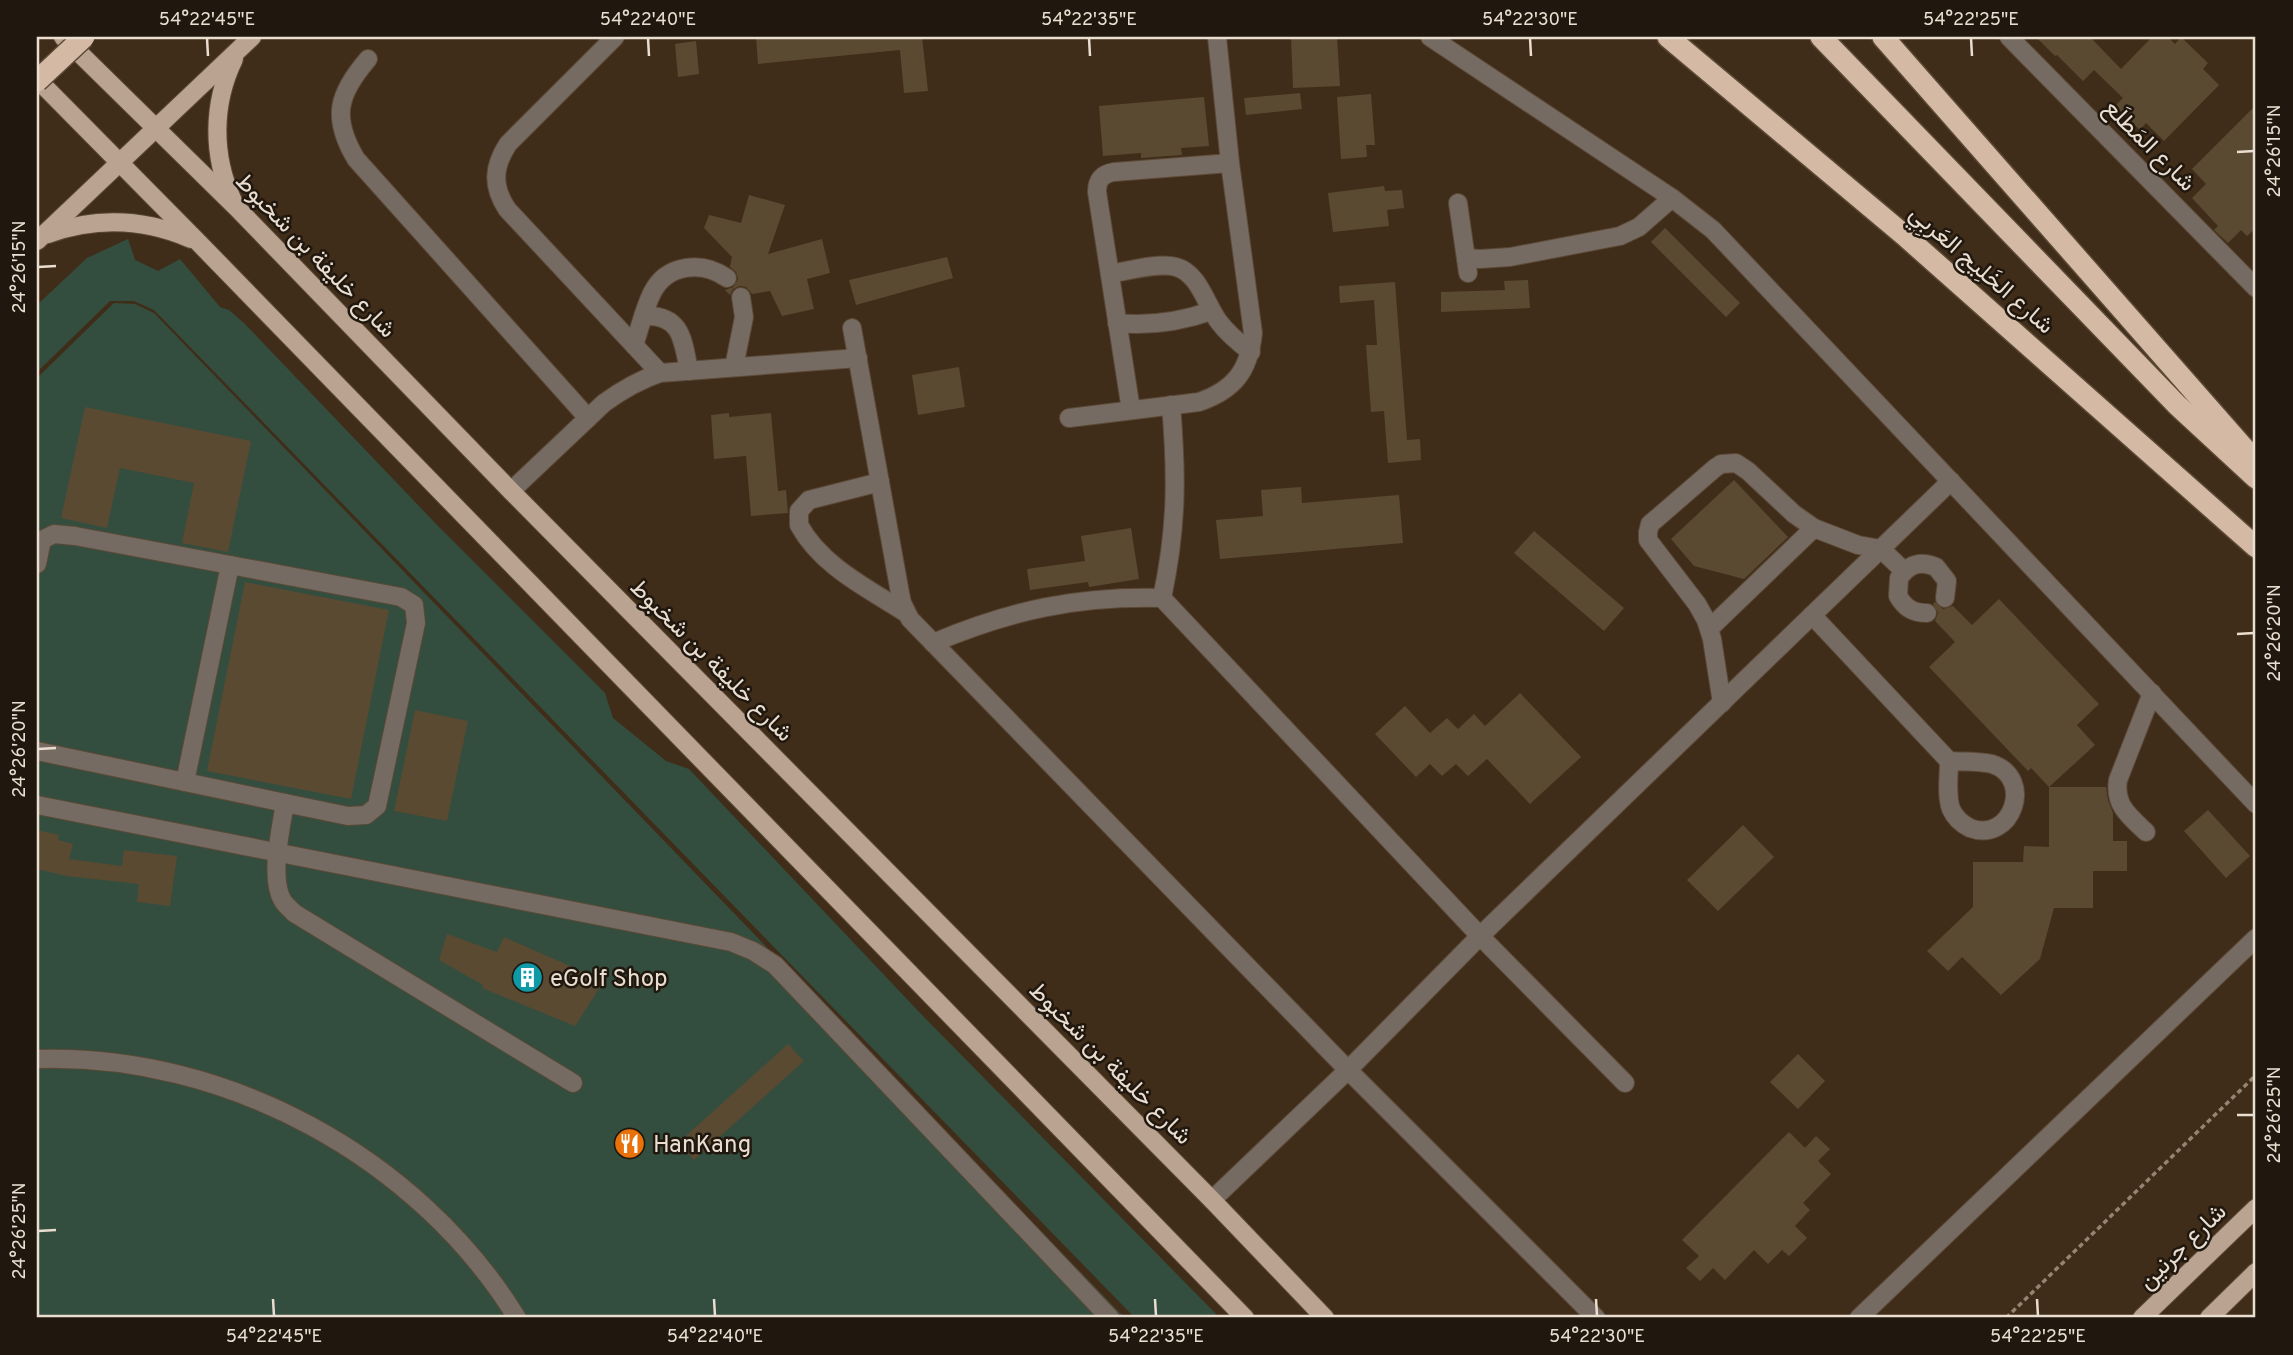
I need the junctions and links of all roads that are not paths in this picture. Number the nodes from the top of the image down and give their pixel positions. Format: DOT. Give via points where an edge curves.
graph roads {
  1 [pos="64,37"];
  2 [pos="84,37"];
  3 [pos="615,37"];
  4 [pos="1217,37"];
  5 [pos="1430,37"];
  6 [pos="1668,37"];
  7 [pos="1821,37"];
  8 [pos="1883,37"];
  9 [pos="2009,37"];
  10 [pos="245,43"];
  11 [pos="368,59"];
  12 [pos="37,80"];
  13 [pos="155,129"];
  14 [pos="119,162"];
  15 [pos="1230,163"];
  16 [pos="1672,198"];
  17 [pos="1458,203"];
  18 [pos="236,207"];
  19 [pos="39,238"];
  20 [pos="198,242"];
  21 [pos="1110,274"];
  22 [pos="727,278"];
  23 [pos="2256,288"];
  24 [pos="741,297"];
  25 [pos="1211,311"];
  26 [pos="644,316"];
  27 [pos="1117,323"];
  28 [pos="852,328"];
  29 [pos="634,345"];
  30 [pos="1251,352"];
  31 [pos="858,358"];
  32 [pos="734,367"];
  33 [pos="689,370"];
  34 [pos="660,373"];
  35 [pos="1171,405"];
  36 [pos="1131,411"];
  37 [pos="588,418"];
  38 [pos="1069,418"];
  39 [pos="2256,461"];
  40 [pos="2256,478"];
  41 [pos="1951,481"];
  42 [pos="880,482"];
  43 [pos="511,491"];
  44 [pos="1814,528"];
  45 [pos="2256,547"];
  46 [pos="1881,549"];
  47 [pos="37,564"];
  48 [pos="230,565"];
  49 [pos="1904,571"];
  50 [pos="1162,597"];
  51 [pos="1945,598"];
  52 [pos="906,613"];
  53 [pos="1927,613"];
  54 [pos="1812,615"];
  55 [pos="1710,628"];
  56 [pos="933,643"];
  57 [pos="2152,693"];
  58 [pos="1722,703"];
  59 [pos="37,751"];
  60 [pos="1949,761"];
  61 [pos="185,782"];
  62 [pos="285,803"];
  63 [pos="2256,804"];
  64 [pos="37,805"];
  65 [pos="2146,832"];
  66 [pos="277,853"];
  67 [pos="1480,936"];
  68 [pos="2256,939"];
  69 [pos="37,1059"];
  70 [pos="1348,1070"];
  71 [pos="573,1083"];
  72 [pos="1625,1083"];
  73 [pos="1212,1200"];
  74 [pos="2256,1208"];
  75 [pos="2256,1272"];
  76 [pos="517,1318"];
  77 [pos="1110,1318"];
  78 [pos="1245,1318"];
  79 [pos="1325,1318"];
  80 [pos="1596,1318"];
  81 [pos="1859,1318"];
  82 [pos="2142,1318"];
  83 [pos="2209,1318"];
  1 -- 13 [label="main road, شارع خليفة بن شخبوط"];
  2 -- 12 [label="highway, bridge"];
  3 -- 29 [label="street" via="508,144 495,169 495,183 507,209"];
  4 -- 15 [label="street"];
  5 -- 16 [label="street"];
  6 -- 45 [label="highway, شارع الخَلِيج العَربِي" via="1904,235"];
  7 -- 40 [label="highway" via="2177,405"];
  8 -- 39 [label="highway"];
  9 -- 23 [label="street, شارع المَطلَع"];
  10 -- 13 [label="main road"];
  10 -- 18 [label="main road" via="225,80 217,130 224,177"];
  11 -- 37 [label="street" via="351,80 341,112 342,129 356,159"];
  12 -- 14 [label="main road"];
  13 -- 14 [label="main road"];
  13 -- 18 [label="main road, شارع خليفة بن شخبوط"];
  14 -- 19 [label="main road"];
  14 -- 20 [label="main road"];
  15 -- 21 [label="street" via="1102,176 1097,192"];
  15 -- 30 [label="street" via="1253,333"];
  16 -- 17 [label="street" via="1639,227 1620,236 1467,265"];
  16 -- 41 [label="street" via="1732,248"];
  18 -- 43 [label="main road, شارع خليفة بن شخبوط"];
  19 -- 20 [label="main road" via="80,225 120,222 160,228"];
  20 -- 78 [label="main road"];
  21 -- 25 [label="street" via="1174,266 1190,275"];
  21 -- 27 [label="street"];
  22 -- 26 [label="street" via="697,266 675,271 658,284"];
  24 -- 32 [label="street" via="744,317"];
  25 -- 27 [label="street" via="1174,321"];
  25 -- 30 [label="street"];
  26 -- 29 [label="street"];
  26 -- 33 [label="street" via="664,318 679,330"];
  27 -- 36 [label="street"];
  28 -- 31 [label="street"];
  29 -- 34 [label="street"];
  30 -- 35 [label="street" via="1244,370 1216,396"];
  31 -- 32 [label="street"];
  31 -- 42 [label="street"];
  32 -- 33 [label="street"];
  33 -- 34 [label="street"];
  34 -- 37 [label="street" via="621,390"];
  35 -- 36 [label="street"];
  35 -- 50 [label="street" via="1177,492"];
  36 -- 38 [label="street"];
  37 -- 43 [label="street"];
  41 -- 46 [label="street"];
  41 -- 57 [label="street"];
  42 -- 52 [label="street"];
  42 -- 52 [label="street" via="809,500 799,511 799,525 841,571"];
  43 -- 73 [label="main road, شارع خليفة بن شخبوط"];
  44 -- 46 [label="street"];
  44 -- 55 [label="street"];
  44 -- 55 [label="street" via="1743,466 1728,463 1715,468 1650,524 1648,540"];
  46 -- 49 [label="street"];
  46 -- 54 [label="street"];
  47 -- 48 [label="street" via="42,540 54,534"];
  48 -- 61 [label="street"];
  48 -- 62 [label="street" via="401,597 414,605 416,623 377,806 366,815 348,816"];
  49 -- 51 [label="street" via="1919,563 1937,567 1947,581"];
  49 -- 53 [label="street" via="1898,596 1909,609"];
  50 -- 56 [label="street" via="1045,606"];
  50 -- 67 [label="street"];
  52 -- 56 [label="street"];
  54 -- 58 [label="street"];
  54 -- 60 [label="street"];
  55 -- 58 [label="street"];
  56 -- 70 [label="street"];
  57 -- 63 [label="street"];
  57 -- 65 [label="street" via="2116,789 2120,806"];
  58 -- 67 [label="street"];
  59 -- 61 [label="street"];
  60 -- 60 [label="street" via="1990,764 2008,774 2016,793 2012,813 2005,821 1986,830 1966,826 1958,819 1949,801"];
  61 -- 62 [label="street"];
  62 -- 66 [label="street"];
  64 -- 66 [label="street"];
  66 -- 71 [label="street" via="282,900 294,913"];
  66 -- 77 [label="street" via="731,942 753,951 775,965"];
  67 -- 70 [label="street"];
  67 -- 72 [label="street"];
  68 -- 81 [label="street"];
  69 -- 76 [label="street" via="90,1060 167,1072 243,1095 311,1126 372,1164 425,1208 471,1256"];
  70 -- 73 [label="street"];
  70 -- 80 [label="street"];
  73 -- 79 [label="main road, شارع خليفة بن شخبوط"];
  74 -- 82 [label="main road, شارع جرنين"];
  75 -- 83 [label="main road"];
}
